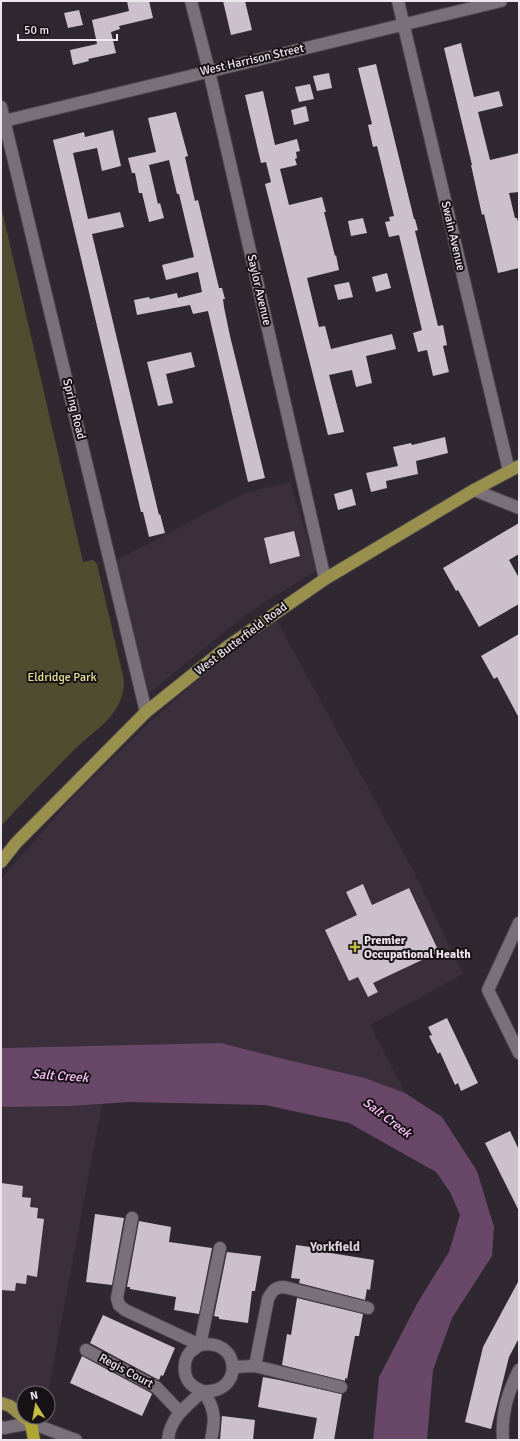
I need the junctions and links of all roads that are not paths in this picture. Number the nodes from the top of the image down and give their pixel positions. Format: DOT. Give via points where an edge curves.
graph roads {
  1 [pos="191,1"];
  2 [pos="398,1"];
  3 [pos="501,1"];
  4 [pos="403,25"];
  5 [pos="208,70"];
  6 [pos="1,107"];
  7 [pos="4,121"];
  8 [pos="514,468"];
  9 [pos="474,490"];
  10 [pos="519,508"];
  11 [pos="325,579"];
  12 [pos="146,712"];
  13 [pos="1,862"];
  14 [pos="519,923"];
  15 [pos="519,1054"];
  16 [pos="132,1218"];
  17 [pos="220,1248"];
  18 [pos="368,1308"];
  19 [pos="197,1347"];
  20 [pos="86,1350"];
  21 [pos="233,1366"];
  22 [pos="255,1366"];
  23 [pos="519,1370"];
  24 [pos="341,1388"];
  25 [pos="203,1391"];
  26 [pos="1,1403"];
  27 [pos="16,1411"];
  28 [pos="180,1412"];
  29 [pos="20,1425"];
  30 [pos="31,1425"];
  31 [pos="36,1425"];
  32 [pos="1,1427"];
  33 [pos="34,1440"];
  34 [pos="76,1440"];
  35 [pos="168,1440"];
  36 [pos="211,1440"];
  37 [pos="503,1440"];
  1 -- 5 [label="street, Saylor Avenue"];
  2 -- 4 [label="street, Swain Avenue"];
  3 -- 4 [label="street, West Harrison Street"];
  4 -- 5 [label="street, West Harrison Street"];
  4 -- 8 [label="street, Swain Avenue"];
  5 -- 7 [label="street, West Harrison Street"];
  5 -- 11 [label="street, Saylor Avenue"];
  6 -- 7 [label="street, Spring Road"];
  7 -- 12 [label="street, Spring Road"];
  8 -- 9 [label="main road, West Butterfield Road"];
  9 -- 10 [label="street"];
  9 -- 11 [label="main road, West Butterfield Road"];
  11 -- 12 [label="main road, West Butterfield Road" via="227,647"];
  12 -- 13 [label="main road, West Butterfield Road" via="16,843"];
  14 -- 15 [label="street" via="488,990"];
  16 -- 19 [label="street" via="117,1298 119,1305"];
  17 -- 19 [label="street"];
  18 -- 22 [label="street" via="278,1287 272,1291 268,1299"];
  19 -- 21 [label="street" via="207,1344 220,1346 229,1354"];
  19 -- 25 [label="street" via="185,1363 186,1375 193,1386"];
  20 -- 28 [label="street, Regis Court" via="156,1387"];
  21 -- 22 [label="street"];
  21 -- 25 [label="street" via="226,1384 215,1391"];
  22 -- 24 [label="street"];
  23 -- 37 [label="street" via="510,1389 502,1423"];
  25 -- 28 [label="street"];
  25 -- 36 [label="street" via="213,1411 215,1423"];
  26 -- 27 [label="main road"];
  28 -- 35 [label="street" via="169,1429"];
  29 -- 32 [label="street"];
  30 -- 33 [label="highway"];
  31 -- 34 [label="street"];
}
